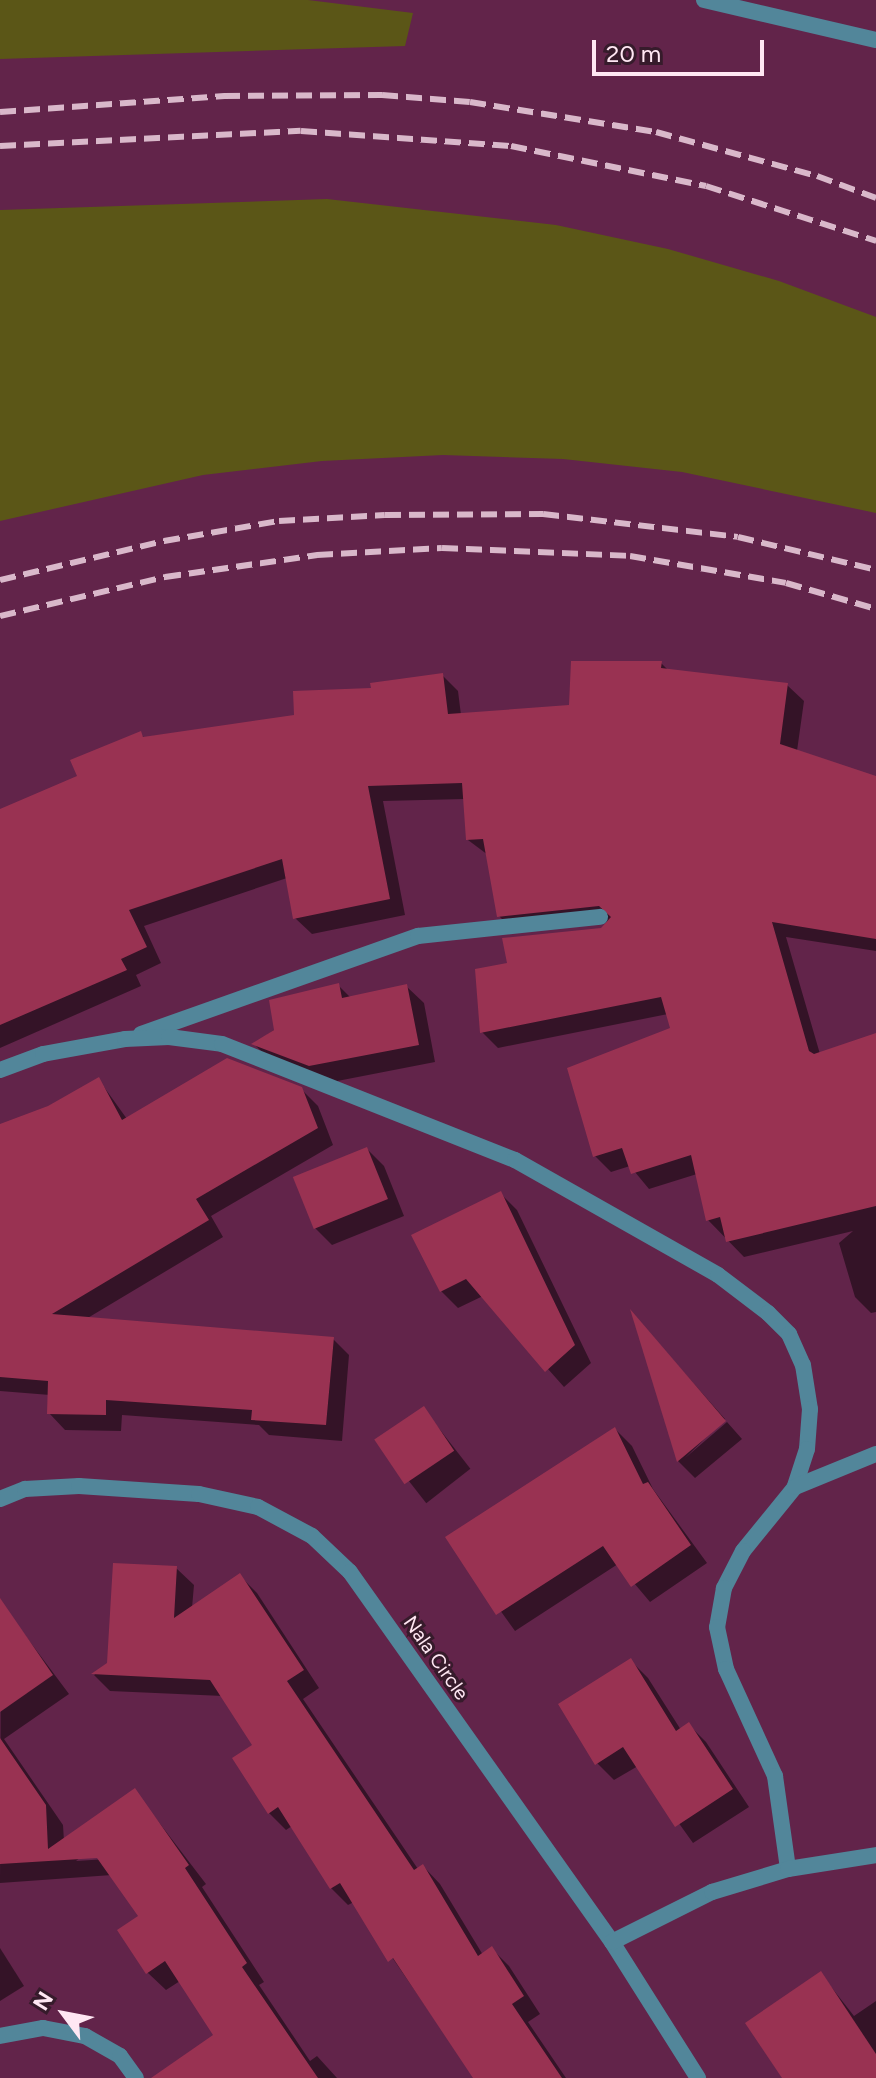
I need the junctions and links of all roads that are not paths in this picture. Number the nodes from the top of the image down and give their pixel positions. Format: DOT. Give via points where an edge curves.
graph roads {
  1 [pos="704,0"];
  2 [pos="876,40"];
  3 [pos="600,917"];
  4 [pos="125,1039"];
  5 [pos="0,1070"];
  6 [pos="876,1454"];
  7 [pos="795,1487"];
  8 [pos="0,1499"];
  9 [pos="876,1855"];
  10 [pos="788,1869"];
  11 [pos="612,1942"];
  12 [pos="0,2036"];
  13 [pos="136,2078"];
  14 [pos="698,2078"];
  1 -- 2 [label="street"];
  3 -- 4 [label="street" via="418,936"];
  4 -- 5 [label="street" via="43,1054"];
  4 -- 7 [label="street" via="169,1037 222,1044 274,1062 515,1160 718,1275 789,1334 803,1365 810,1409 807,1449"];
  6 -- 7 [label="street"];
  7 -- 10 [label="street" via="743,1551 724,1588 717,1627 726,1669 775,1776"];
  8 -- 11 [label="street, Nala Circle" via="25,1489 79,1486 199,1494 258,1507 312,1536 350,1572"];
  9 -- 10 [label="street"];
  10 -- 11 [label="street" via="677,1905"];
  11 -- 14 [label="street, Nala Circle"];
  12 -- 13 [label="street" via="43,2028 85,2036 120,2056"];
}
